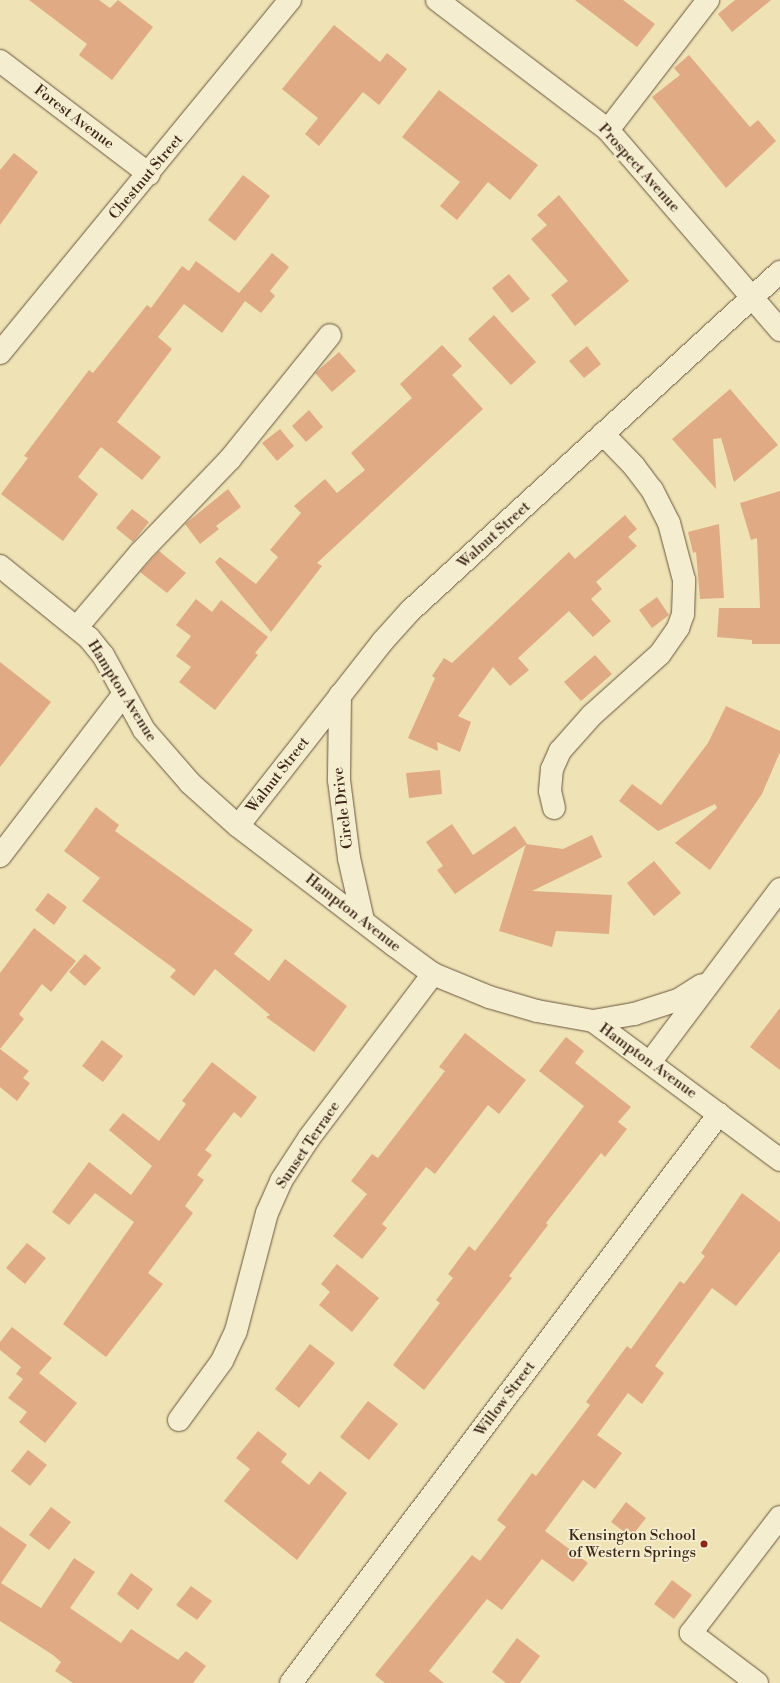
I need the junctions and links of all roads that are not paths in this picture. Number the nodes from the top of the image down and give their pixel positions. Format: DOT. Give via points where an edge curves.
graph roads {
  1 [pos="290,0"];
  2 [pos="438,0"];
  3 [pos="708,0"];
  4 [pos="0,61"];
  5 [pos="608,130"];
  6 [pos="148,174"];
  7 [pos="780,272"];
  8 [pos="753,297"];
  9 [pos="780,330"];
  10 [pos="330,335"];
  11 [pos="0,354"];
  12 [pos="603,434"];
  13 [pos="0,566"];
  14 [pos="77,627"];
  15 [pos="123,695"];
  16 [pos="340,696"];
  17 [pos="554,808"];
  18 [pos="238,826"];
  19 [pos="0,856"];
  20 [pos="780,889"];
  21 [pos="363,920"];
  22 [pos="433,974"];
  23 [pos="712,979"];
  24 [pos="593,1021"];
  25 [pos="651,1061"];
  26 [pos="719,1114"];
  27 [pos="780,1160"];
  28 [pos="179,1420"];
  29 [pos="780,1517"];
  30 [pos="291,1683"];
  31 [pos="757,1683"];
  1 -- 6 [label="street, Chestnut Street"];
  2 -- 5 [label="street, Prospect Avenue"];
  3 -- 5 [label="street"];
  4 -- 6 [label="street, Forest Avenue"];
  5 -- 8 [label="street, Prospect Avenue"];
  6 -- 11 [label="street, Chestnut Street"];
  7 -- 8 [label="street, Walnut Street"];
  8 -- 9 [label="street, Prospect Avenue"];
  8 -- 12 [label="street, Walnut Street"];
  10 -- 14 [label="street" via="230,458 140,553"];
  12 -- 16 [label="street, Walnut Street" via="410,611"];
  12 -- 17 [label="street" via="634,466 652,490 669,523 684,580 683,614 678,628 660,654 592,716 560,751 552,769 550,791"];
  13 -- 14 [label="street, Hampton Avenue"];
  14 -- 15 [label="street, Hampton Avenue" via="103,655"];
  15 -- 18 [label="street, Hampton Avenue" via="162,752 190,783"];
  15 -- 19 [label="street"];
  16 -- 18 [label="street, Walnut Street"];
  16 -- 21 [label="street, Circle Drive" via="339,780 349,858"];
  18 -- 21 [label="street, Hampton Avenue"];
  20 -- 23 [label="street"];
  21 -- 22 [label="street, Hampton Avenue"];
  22 -- 24 [label="street, Hampton Avenue" via="523,1007"];
  22 -- 28 [label="street, Sunset Terrace" via="309,1138 281,1181 267,1213 236,1331 222,1361"];
  23 -- 24 [label="street" via="678,1000 634,1014"];
  23 -- 25 [label="street"];
  24 -- 25 [label="street, Hampton Avenue"];
  25 -- 26 [label="street, Hampton Avenue"];
  26 -- 27 [label="street, Hampton Avenue"];
  26 -- 30 [label="street, Willow Street"];
  29 -- 31 [label="street" via="691,1633"];
}
